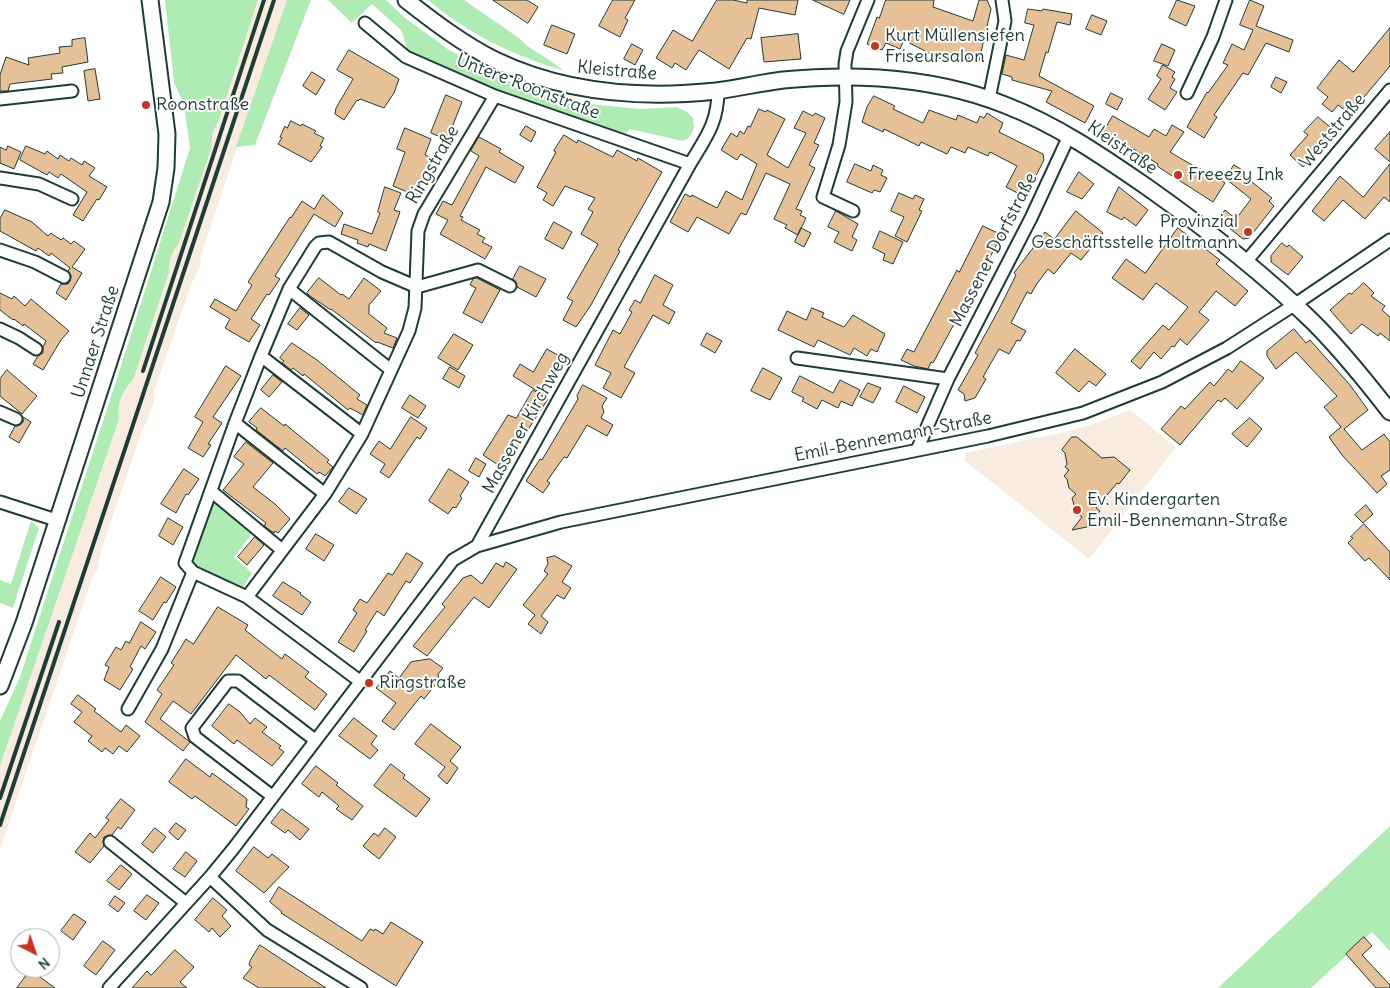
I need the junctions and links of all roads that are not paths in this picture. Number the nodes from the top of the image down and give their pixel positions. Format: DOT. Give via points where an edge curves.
graph roads {
  1 [pos="150,0"];
  2 [pos="406,0"];
  3 [pos="868,0"];
  4 [pos="1002,0"];
  5 [pos="1226,0"];
  6 [pos="365,24"];
  7 [pos="846,77"];
  8 [pos="718,90"];
  9 [pos="1390,90"];
  10 [pos="72,91"];
  11 [pos="1187,93"];
  12 [pos="495,96"];
  13 [pos="0,99"];
  14 [pos="989,99"];
  15 [pos="1069,136"];
  16 [pos="690,164"];
  17 [pos="0,178"];
  18 [pos="72,199"];
  19 [pos="854,211"];
  20 [pos="1390,240"];
  21 [pos="0,250"];
  22 [pos="1245,263"];
  23 [pos="64,277"];
  24 [pos="510,286"];
  25 [pos="417,287"];
  26 [pos="289,289"];
  27 [pos="1294,305"];
  28 [pos="0,330"];
  29 [pos="36,349"];
  30 [pos="261,356"];
  31 [pos="798,358"];
  32 [pos="391,370"];
  33 [pos="948,379"];
  34 [pos="0,412"];
  35 [pos="1390,412"];
  36 [pos="16,420"];
  37 [pos="235,423"];
  38 [pos="362,434"];
  39 [pos="917,450"];
  40 [pos="211,491"];
  41 [pos="325,494"];
  42 [pos="0,502"];
  43 [pos="56,520"];
  44 [pos="477,546"];
  45 [pos="282,550"];
  46 [pos="193,572"];
  47 [pos="247,597"];
  48 [pos="361,682"];
  49 [pos="0,686"];
  50 [pos="128,709"];
  51 [pos="315,740"];
  52 [pos="272,796"];
  53 [pos="110,842"];
  54 [pos="210,877"];
  55 [pos="186,903"];
  56 [pos="109,988"];
  57 [pos="361,988"];
  1 -- 43 [label="main road, Unnaer Straße" via="167,134 161,202"];
  2 -- 8 [label="main road, Kleistraße" via="432,21 496,60 567,86 643,95"];
  3 -- 7 [label="street" via="847,51"];
  4 -- 14 [label="street" via="1005,21"];
  5 -- 11 [label="street"];
  6 -- 12 [label="street, Untere Roonstraße" via="406,57"];
  7 -- 8 [label="main road, Kleistraße"];
  7 -- 14 [label="main road, Kleistraße" via="928,84"];
  7 -- 19 [label="street" via="846,102 839,145 823,197"];
  8 -- 16 [label="street, Massener Kirchweg" via="713,126"];
  9 -- 22 [label="street, Weststraße"];
  10 -- 13 [label="street"];
  12 -- 16 [label="street, Untere Roonstraße"];
  12 -- 25 [label="street, Ringstraße" via="424,214 418,231"];
  14 -- 15 [label="main road, Kleistraße" via="1039,119"];
  15 -- 22 [label="main road, Kleistraße" via="1170,203"];
  15 -- 33 [label="street, Massener Dorfstraße" via="1032,218"];
  16 -- 44 [label="street, Massener Kirchweg"];
  17 -- 18 [label="street" via="39,184"];
  20 -- 27 [label="street, Emil-Bennemann-Straße"];
  21 -- 23 [label="street" via="35,262"];
  22 -- 27 [label="main road, Kleistraße"];
  24 -- 25 [label="street" via="478,270"];
  25 -- 26 [label="street" via="324,242 315,247"];
  25 -- 32 [label="street, Ringstraße" via="409,331"];
  26 -- 30 [label="street"];
  26 -- 32 [label="street"];
  27 -- 35 [label="main road, Kleistraße" via="1342,352"];
  27 -- 39 [label="street, Emil-Bennemann-Straße" via="1227,348 1170,378 1083,413"];
  28 -- 29 [label="street"];
  30 -- 37 [label="street"];
  30 -- 38 [label="street"];
  31 -- 33 [label="street"];
  32 -- 38 [label="street, Ringstraße"];
  33 -- 39 [label="street, Massener Dorfstraße"];
  34 -- 36 [label="street"];
  37 -- 40 [label="street"];
  37 -- 41 [label="street"];
  38 -- 41 [label="street, Ringstraße"];
  39 -- 44 [label="street, Emil-Bennemann-Straße" via="561,522"];
  40 -- 45 [label="street"];
  40 -- 46 [label="street" via="185,563"];
  41 -- 45 [label="street, Ringstraße"];
  42 -- 43 [label="street"];
  43 -- 49 [label="main road, Unnaer Straße" via="24,623"];
  44 -- 48 [label="street" via="453,560"];
  45 -- 47 [label="street, Ringstraße"];
  46 -- 47 [label="street"];
  46 -- 50 [label="street" via="162,649"];
  47 -- 48 [label="street"];
  48 -- 51 [label="street"];
  51 -- 52 [label="street"];
  51 -- 52 [label="street" via="238,682 228,681 192,728 195,737"];
  52 -- 54 [label="street"];
  53 -- 55 [label="street"];
  54 -- 55 [label="street"];
  54 -- 57 [label="street" via="267,930"];
  55 -- 56 [label="street"];
}
